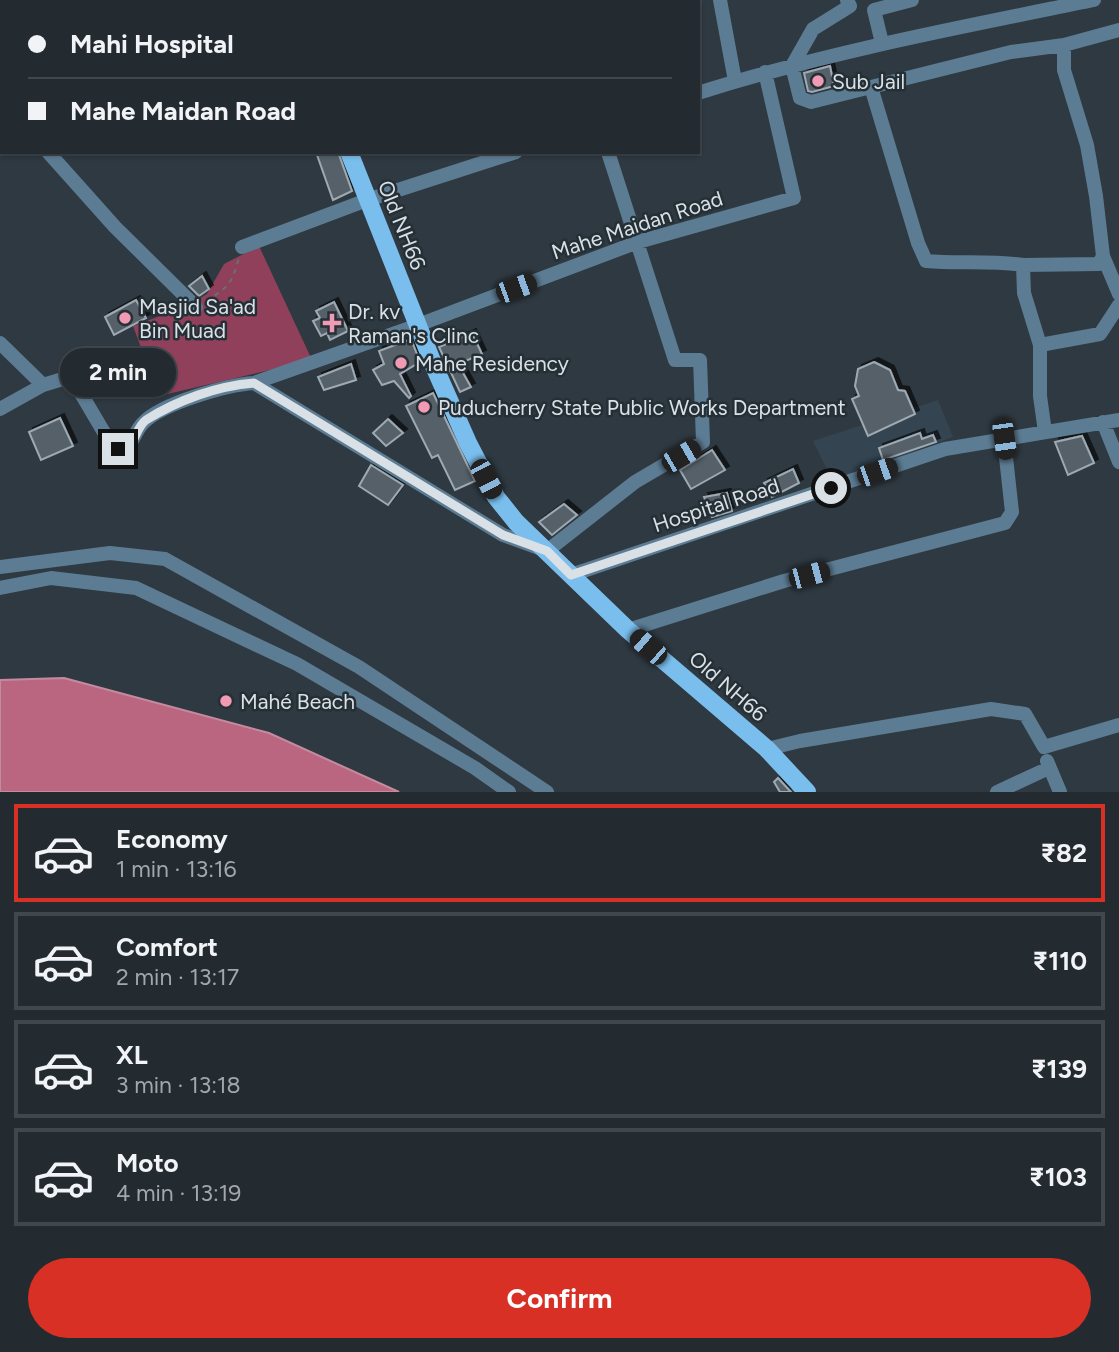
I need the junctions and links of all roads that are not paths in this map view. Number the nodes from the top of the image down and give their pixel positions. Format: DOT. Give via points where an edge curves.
graph roads {
  1 [pos="720,0"];
  2 [pos="847,0"];
  3 [pos="912,0"];
  4 [pos="1094,0"];
  5 [pos="1068,3"];
  6 [pos="1119,30"];
  7 [pos="881,43"];
  8 [pos="1064,44"];
  9 [pos="792,66"];
  10 [pos="765,72"];
  11 [pos="735,81"];
  12 [pos="871,87"];
  13 [pos="700,92"];
  14 [pos="50,154"];
  15 [pos="350,154"];
  16 [pos="510,154"];
  17 [pos="609,154"];
  18 [pos="367,200"];
  19 [pos="638,242"];
  20 [pos="242,247"];
  21 [pos="1103,256"];
  22 [pos="1023,265"];
  23 [pos="1119,294"];
  24 [pos="1119,305"];
  25 [pos="196,307"];
  26 [pos="418,325"];
  27 [pos="0,343"];
  28 [pos="1040,345"];
  29 [pos="254,383"];
  30 [pos="43,385"];
  31 [pos="0,409"];
  32 [pos="1119,420"];
  33 [pos="1103,422"];
  34 [pos="1045,432"];
  35 [pos="1004,439"];
  36 [pos="1119,462"];
  37 [pos="547,551"];
  38 [pos="0,567"];
  39 [pos="571,575"];
  40 [pos="0,588"];
  41 [pos="628,630"];
  42 [pos="1119,725"];
  43 [pos="1044,747"];
  44 [pos="766,749"];
  45 [pos="1049,768"];
  46 [pos="509,792"];
  47 [pos="547,792"];
  48 [pos="807,792"];
  49 [pos="997,792"];
  50 [pos="1060,792"];
  1 -- 11 [label="street"];
  2 -- 9 [label="street" via="850,6 813,29"];
  3 -- 7 [label="street" via="874,10"];
  4 -- 5 [label="street"];
  5 -- 7 [label="street"];
  6 -- 8 [label="street"];
  7 -- 9 [label="street"];
  8 -- 12 [label="street" via="1011,52"];
  8 -- 21 [label="street" via="1064,70 1087,145"];
  9 -- 10 [label="street"];
  9 -- 12 [label="street" via="800,98 811,102"];
  10 -- 11 [label="street"];
  10 -- 19 [label="street, Mahe Maidan Road" via="794,198"];
  11 -- 13 [label="street"];
  12 -- 22 [label="street" via="926,261"];
  14 -- 25 [label="street"];
  15 -- 18 [label="main road, Old NH66"];
  16 -- 18 [label="street"];
  17 -- 19 [label="street"];
  18 -- 20 [label="street"];
  18 -- 26 [label="main road, Old NH66"];
  19 -- 26 [label="street, Mahe Maidan Road"];
  19 -- 37 [label="street" via="675,360 700,360 704,442 635,482"];
  21 -- 22 [label="street" via="1099,264"];
  21 -- 23 [label="street"];
  22 -- 28 [label="street" via="1024,293"];
  24 -- 28 [label="street" via="1100,334"];
  26 -- 29 [label="street, Mahe Maidan Road"];
  26 -- 37 [label="main road, Old NH66" via="467,443 496,497"];
  27 -- 30 [label="street"];
  28 -- 34 [label="street"];
  29 -- 30 [label="street, Mahe Maidan Road" via="202,394 155,415 142,424 124,450 112,446 72,381 66,378"];
  29 -- 37 [label="street" via="503,535"];
  30 -- 31 [label="street, Mahe Maidan Road"];
  32 -- 33 [label="street, Hospital Road"];
  33 -- 34 [label="street, Hospital Road"];
  33 -- 36 [label="street"];
  34 -- 35 [label="street, Hospital Road"];
  35 -- 39 [label="street, Hospital Road" via="945,449"];
  35 -- 41 [label="street" via="1012,512 1005,523 784,581"];
  37 -- 39 [label="main road, Old NH66"];
  38 -- 47 [label="street" via="110,553 165,559 359,667"];
  39 -- 41 [label="main road, Old NH66"];
  40 -- 46 [label="street" via="51,578 136,588 297,664"];
  41 -- 44 [label="main road, Old NH66"];
  42 -- 43 [label="street"];
  43 -- 44 [label="street" via="1025,714 991,709"];
  43 -- 45 [label="street"];
  44 -- 48 [label="main road, Old NH66"];
  45 -- 49 [label="street"];
  45 -- 50 [label="street"];
}
